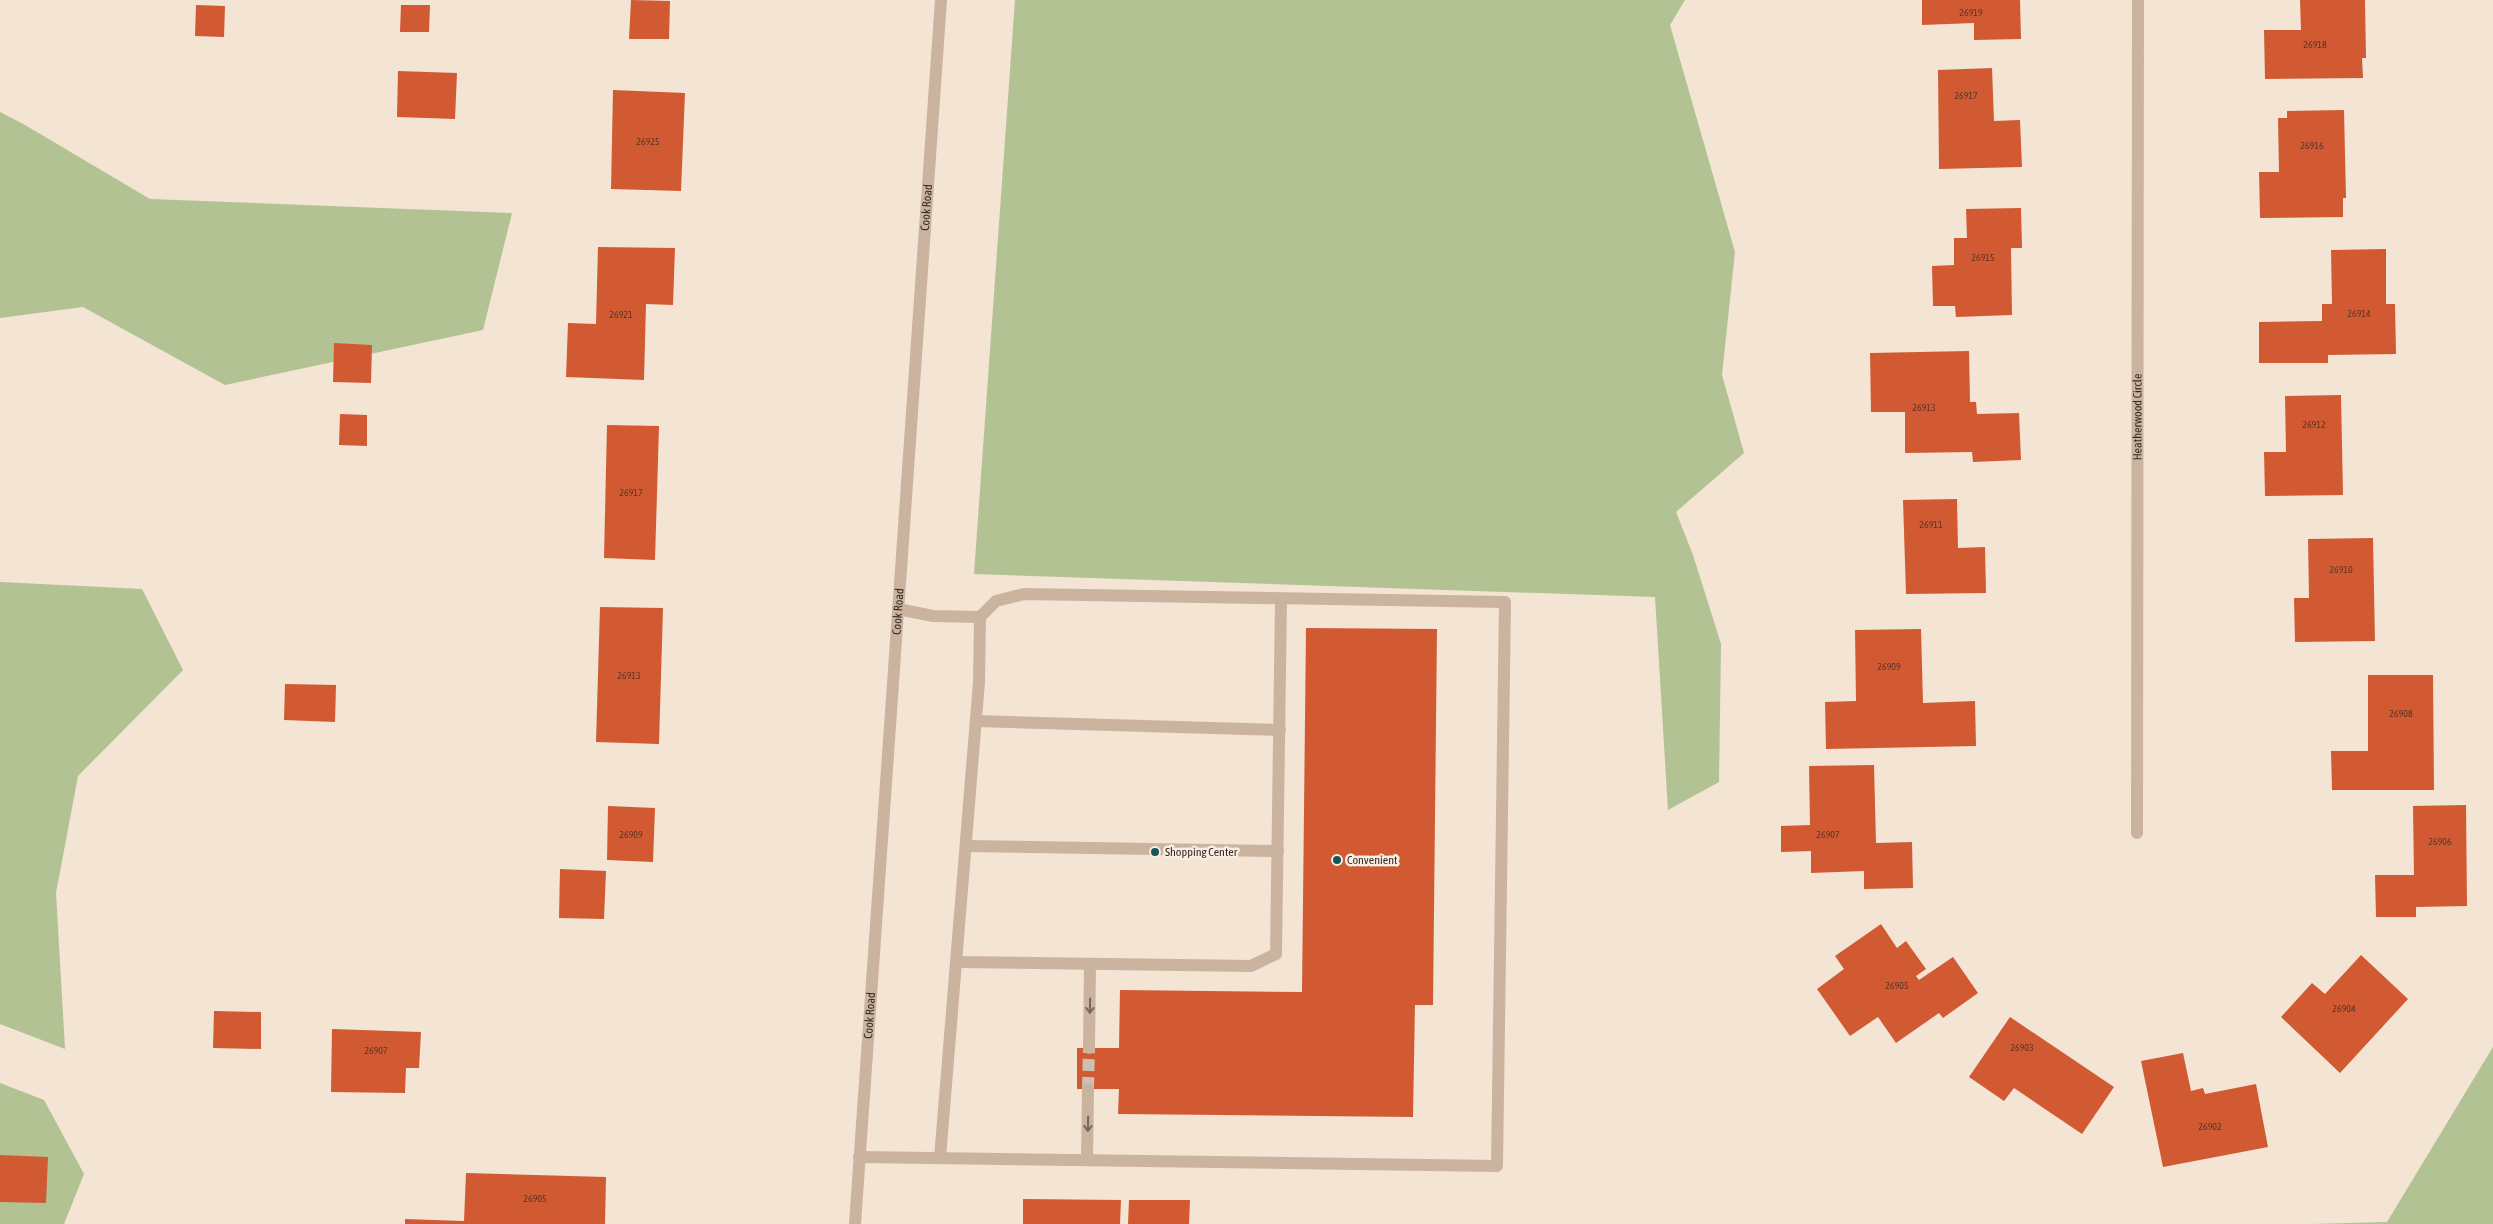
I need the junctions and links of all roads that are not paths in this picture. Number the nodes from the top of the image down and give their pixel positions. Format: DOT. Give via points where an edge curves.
graph roads {
  1 [pos="941,0"];
  2 [pos="2138,0"];
  3 [pos="1281,599"];
  4 [pos="898,609"];
  5 [pos="980,617"];
  6 [pos="976,721"];
  7 [pos="1280,730"];
  8 [pos="2137,833"];
  9 [pos="966,846"];
  10 [pos="1278,850"];
  11 [pos="956,962"];
  12 [pos="1090,964"];
  13 [pos="1089,1048"];
  14 [pos="1088,1089"];
  15 [pos="859,1157"];
  16 [pos="940,1158"];
  17 [pos="1087,1160"];
  18 [pos="855,1224"];
  1 -- 4 [label="street, Cook Road"];
  2 -- 8 [label="street, Heatherwood Circle"];
  3 -- 5 [label="street" via="1024,594 996,601"];
  3 -- 7 [label="street"];
  3 -- 17 [label="street" via="1505,602 1497,1166"];
  4 -- 5 [label="street" via="933,616"];
  4 -- 15 [label="street, Cook Road"];
  5 -- 6 [label="street"];
  6 -- 7 [label="street"];
  6 -- 9 [label="street"];
  7 -- 10 [label="street"];
  9 -- 10 [label="street"];
  9 -- 11 [label="street"];
  10 -- 12 [label="street" via="1276,954 1251,966"];
  11 -- 12 [label="street"];
  11 -- 16 [label="street"];
  12 -- 13 [label="street, one-way"];
  14 -- 17 [label="street, one-way"];
  15 -- 16 [label="street"];
  15 -- 18 [label="street, Cook Road"];
  16 -- 17 [label="street"];
}
